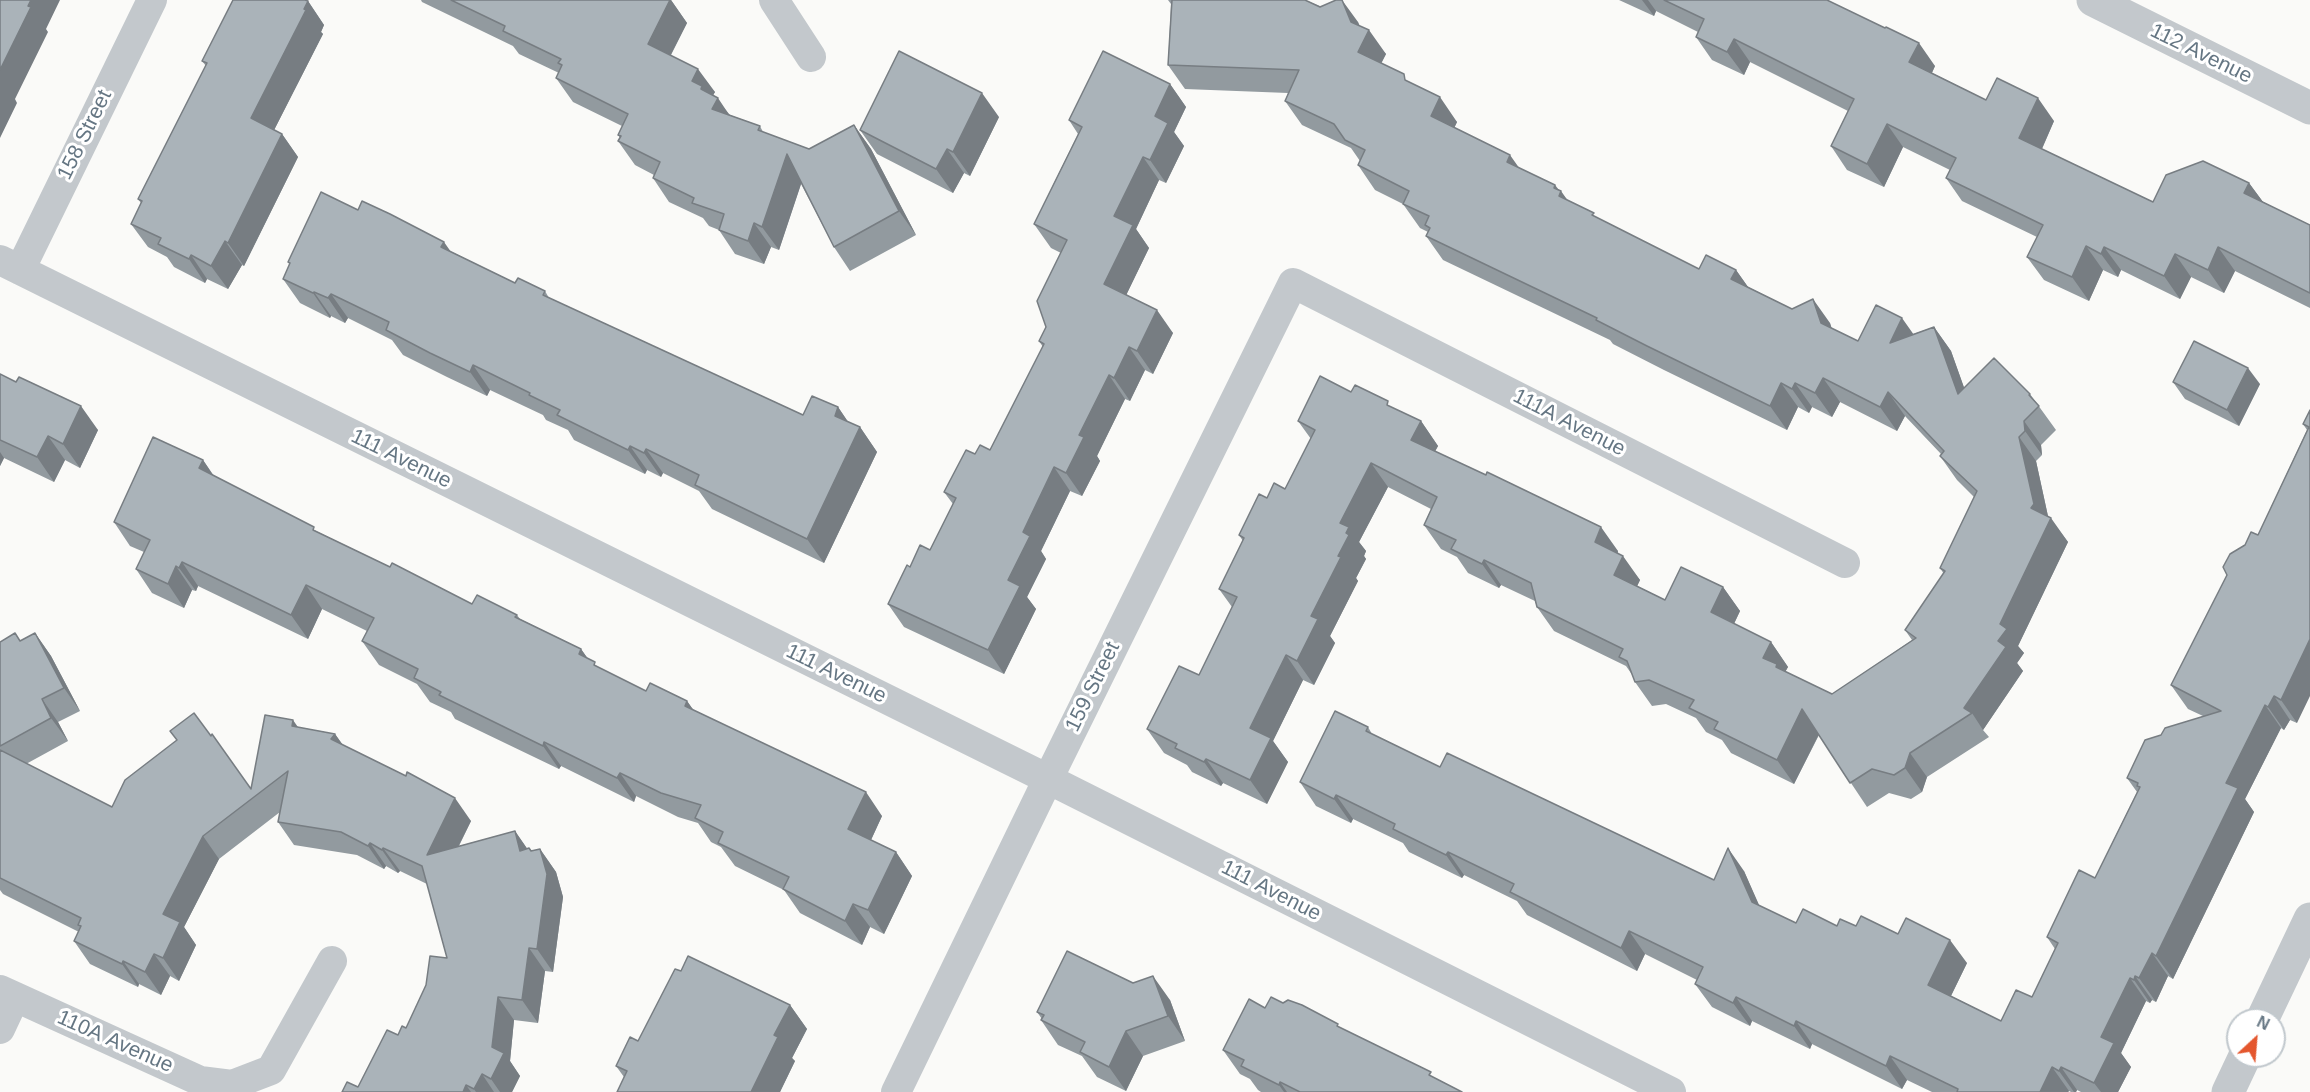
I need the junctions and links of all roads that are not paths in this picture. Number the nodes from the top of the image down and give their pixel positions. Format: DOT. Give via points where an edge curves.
graph roads {
  1 [pos="152,0"];
  2 [pos="774,0"];
  3 [pos="2093,0"];
  4 [pos="811,57"];
  5 [pos="2310,108"];
  6 [pos="10,265"];
  7 [pos="1293,283"];
  8 [pos="1845,563"];
  9 [pos="1047,779"];
  10 [pos="2310,919"];
  11 [pos="332,962"];
  12 [pos="8,994"];
  13 [pos="2268,1008"];
  14 [pos="0,1029"];
  15 [pos="2239,1068"];
  16 [pos="896,1092"];
  17 [pos="1671,1092"];
  18 [pos="2228,1092"];
  1 -- 6 [label="street, 158 Street"];
  2 -- 4 [label="street"];
  3 -- 5 [label="street, 112 Avenue"];
  6 -- 9 [label="street, 111 Avenue"];
  7 -- 8 [label="street, 111A Avenue"];
  7 -- 9 [label="street, 159 Street"];
  9 -- 16 [label="street, 159 Street"];
  9 -- 17 [label="street, 111 Avenue"];
  10 -- 13 [label="street"];
  11 -- 12 [label="street, 110A Avenue" via="271,1070 232,1085 200,1081"];
  12 -- 14 [label="street"];
  15 -- 18 [label="street"];
}
